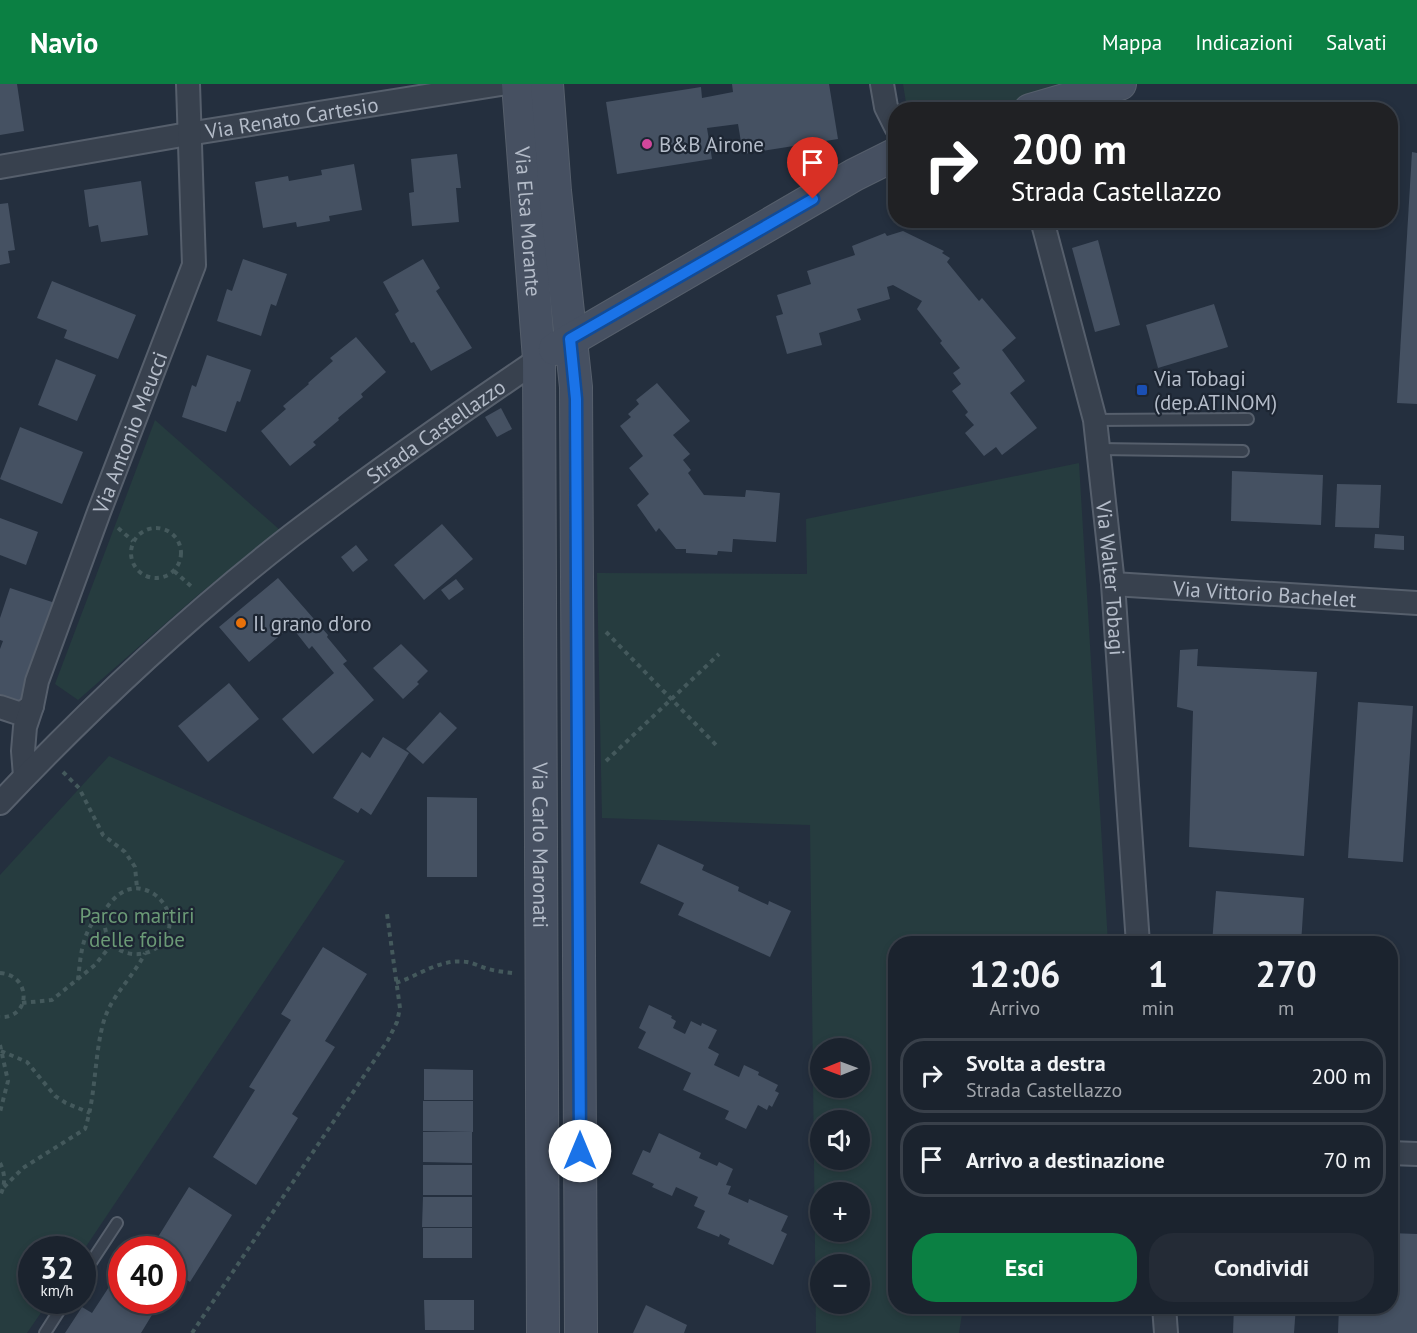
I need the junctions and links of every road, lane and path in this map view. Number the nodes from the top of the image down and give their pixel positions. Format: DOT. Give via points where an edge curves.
graph roads {
  1 [pos="188,84"];
  2 [pos="501,84"];
  3 [pos="518,84"];
  4 [pos="547,84"];
  5 [pos="882,84"];
  6 [pos="1120,84"];
  7 [pos="1058,102"];
  8 [pos="888,111"];
  9 [pos="188,134"];
  10 [pos="888,158"];
  11 [pos="0,167"];
  12 [pos="1044,228"];
  13 [pos="570,339"];
  14 [pos="539,359"];
  15 [pos="1248,419"];
  16 [pos="1095,420"];
  17 [pos="1100,449"];
  18 [pos="1243,451"];
  19 [pos="148,576"];
  20 [pos="1113,584"];
  21 [pos="577,603"];
  22 [pos="1417,603"];
  23 [pos="719,654"];
  24 [pos="672,699"];
  25 [pos="32,706"];
  26 [pos="0,707"];
  27 [pos="719,748"];
  28 [pos="45,755"];
  29 [pos="25,776"];
  30 [pos="578,788"];
  31 [pos="0,803"];
  32 [pos="137,888"];
  33 [pos="105,912"];
  34 [pos="387,915"];
  35 [pos="1137,936"];
  36 [pos="112,944"];
  37 [pos="145,953"];
  38 [pos="0,973"];
  39 [pos="511,973"];
  40 [pos="78,980"];
  41 [pos="396,983"];
  42 [pos="22,1003"];
  43 [pos="0,1017"];
  44 [pos="1,1048"];
  45 [pos="0,1112"];
  46 [pos="90,1113"];
  47 [pos="1398,1153"];
  48 [pos="1417,1154"];
  49 [pos="0,1163"];
  50 [pos="4,1186"];
  51 [pos="0,1196"];
  52 [pos="117,1223"];
  53 [pos="96,1255"];
  54 [pos="57,1314"];
  55 [pos="1165,1314"];
  56 [pos="45,1333"];
  57 [pos="192,1333"];
  58 [pos="543,1333"];
  59 [pos="581,1333"];
  60 [pos="1166,1333"];
  1 -- 9 [label="street, Via Antonio Meucci"];
  2 -- 9 [label="street, Via Renato Cartesio"];
  3 -- 14 [label="street, Via Elsa Morante"];
  4 -- 13 [label="street, Via Elsa Morante"];
  5 -- 8 [label="street"];
  6 -- 7 [label="street"];
  9 -- 11 [label="street, Via Renato Cartesio"];
  9 -- 25 [label="street, Via Antonio Meucci" via="194,265 95,523 37,681"];
  10 -- 13 [label="street, Strada Castellazzo"];
  12 -- 16 [label="street, Via Walter Tobagi"];
  13 -- 14 [label="street, Strada Castellazzo"];
  13 -- 21 [label="street, Via Carlo Maronati" via="576,387"];
  14 -- 28 [label="street, Strada Castellazzo" via="410,448 282,544 210,603"];
  14 -- 58 [label="street, Via Carlo Maronati"];
  15 -- 16 [label="lane"];
  16 -- 17 [label="street, Via Walter Tobagi"];
  17 -- 18 [label="lane"];
  17 -- 20 [label="street, Via Walter Tobagi"];
  19 -- 19 [label="path" via="134,566 131,549 146,529 170,531 180,545 179,564 166,576"];
  20 -- 22 [label="street, Via Vittorio Bachelet"];
  20 -- 35 [label="street, Via Walter Tobagi"];
  21 -- 24 [label="path"];
  21 -- 30 [label="street, Via Carlo Maronati"];
  23 -- 24 [label="path"];
  24 -- 27 [label="path"];
  24 -- 30 [label="path"];
  25 -- 26 [label="street" via="21,714"];
  25 -- 29 [label="street, Via Antonio Meucci" via="25,727"];
  28 -- 29 [label="street, Strada Castellazzo"];
  28 -- 32 [label="path" via="79,788 103,835 125,852 135,867"];
  29 -- 31 [label="street, Strada Castellazzo"];
  30 -- 59 [label="street, Via Carlo Maronati"];
  32 -- 33 [label="path" via="116,896"];
  32 -- 37 [label="path" via="160,898 169,919 163,941"];
  33 -- 36 [label="path" via="103,923"];
  33 -- 40 [label="path" via="91,924 82,944"];
  34 -- 41 [label="path"];
  36 -- 37 [label="path" via="130,954"];
  36 -- 40 [label="path"];
  37 -- 46 [label="path" via="110,1006 103,1025"];
  38 -- 42 [label="path" via="20,982 24,990"];
  39 -- 41 [label="path" via="468,962 450,962"];
  40 -- 42 [label="path" via="52,1000"];
  41 -- 57 [label="path" via="400,1008 388,1040"];
  42 -- 43 [label="path" via="12,1015"];
  44 -- 45 [label="path" via="8,1081"];
  44 -- 46 [label="path" via="27,1062 55,1095"];
  46 -- 50 [label="path" via="85,1129 23,1168"];
  47 -- 48 [label="street"];
  49 -- 50 [label="path"];
  50 -- 51 [label="path"];
  52 -- 53 [label="lane"];
  54 -- 56 [label="lane"];
  55 -- 60 [label="street"];
}
